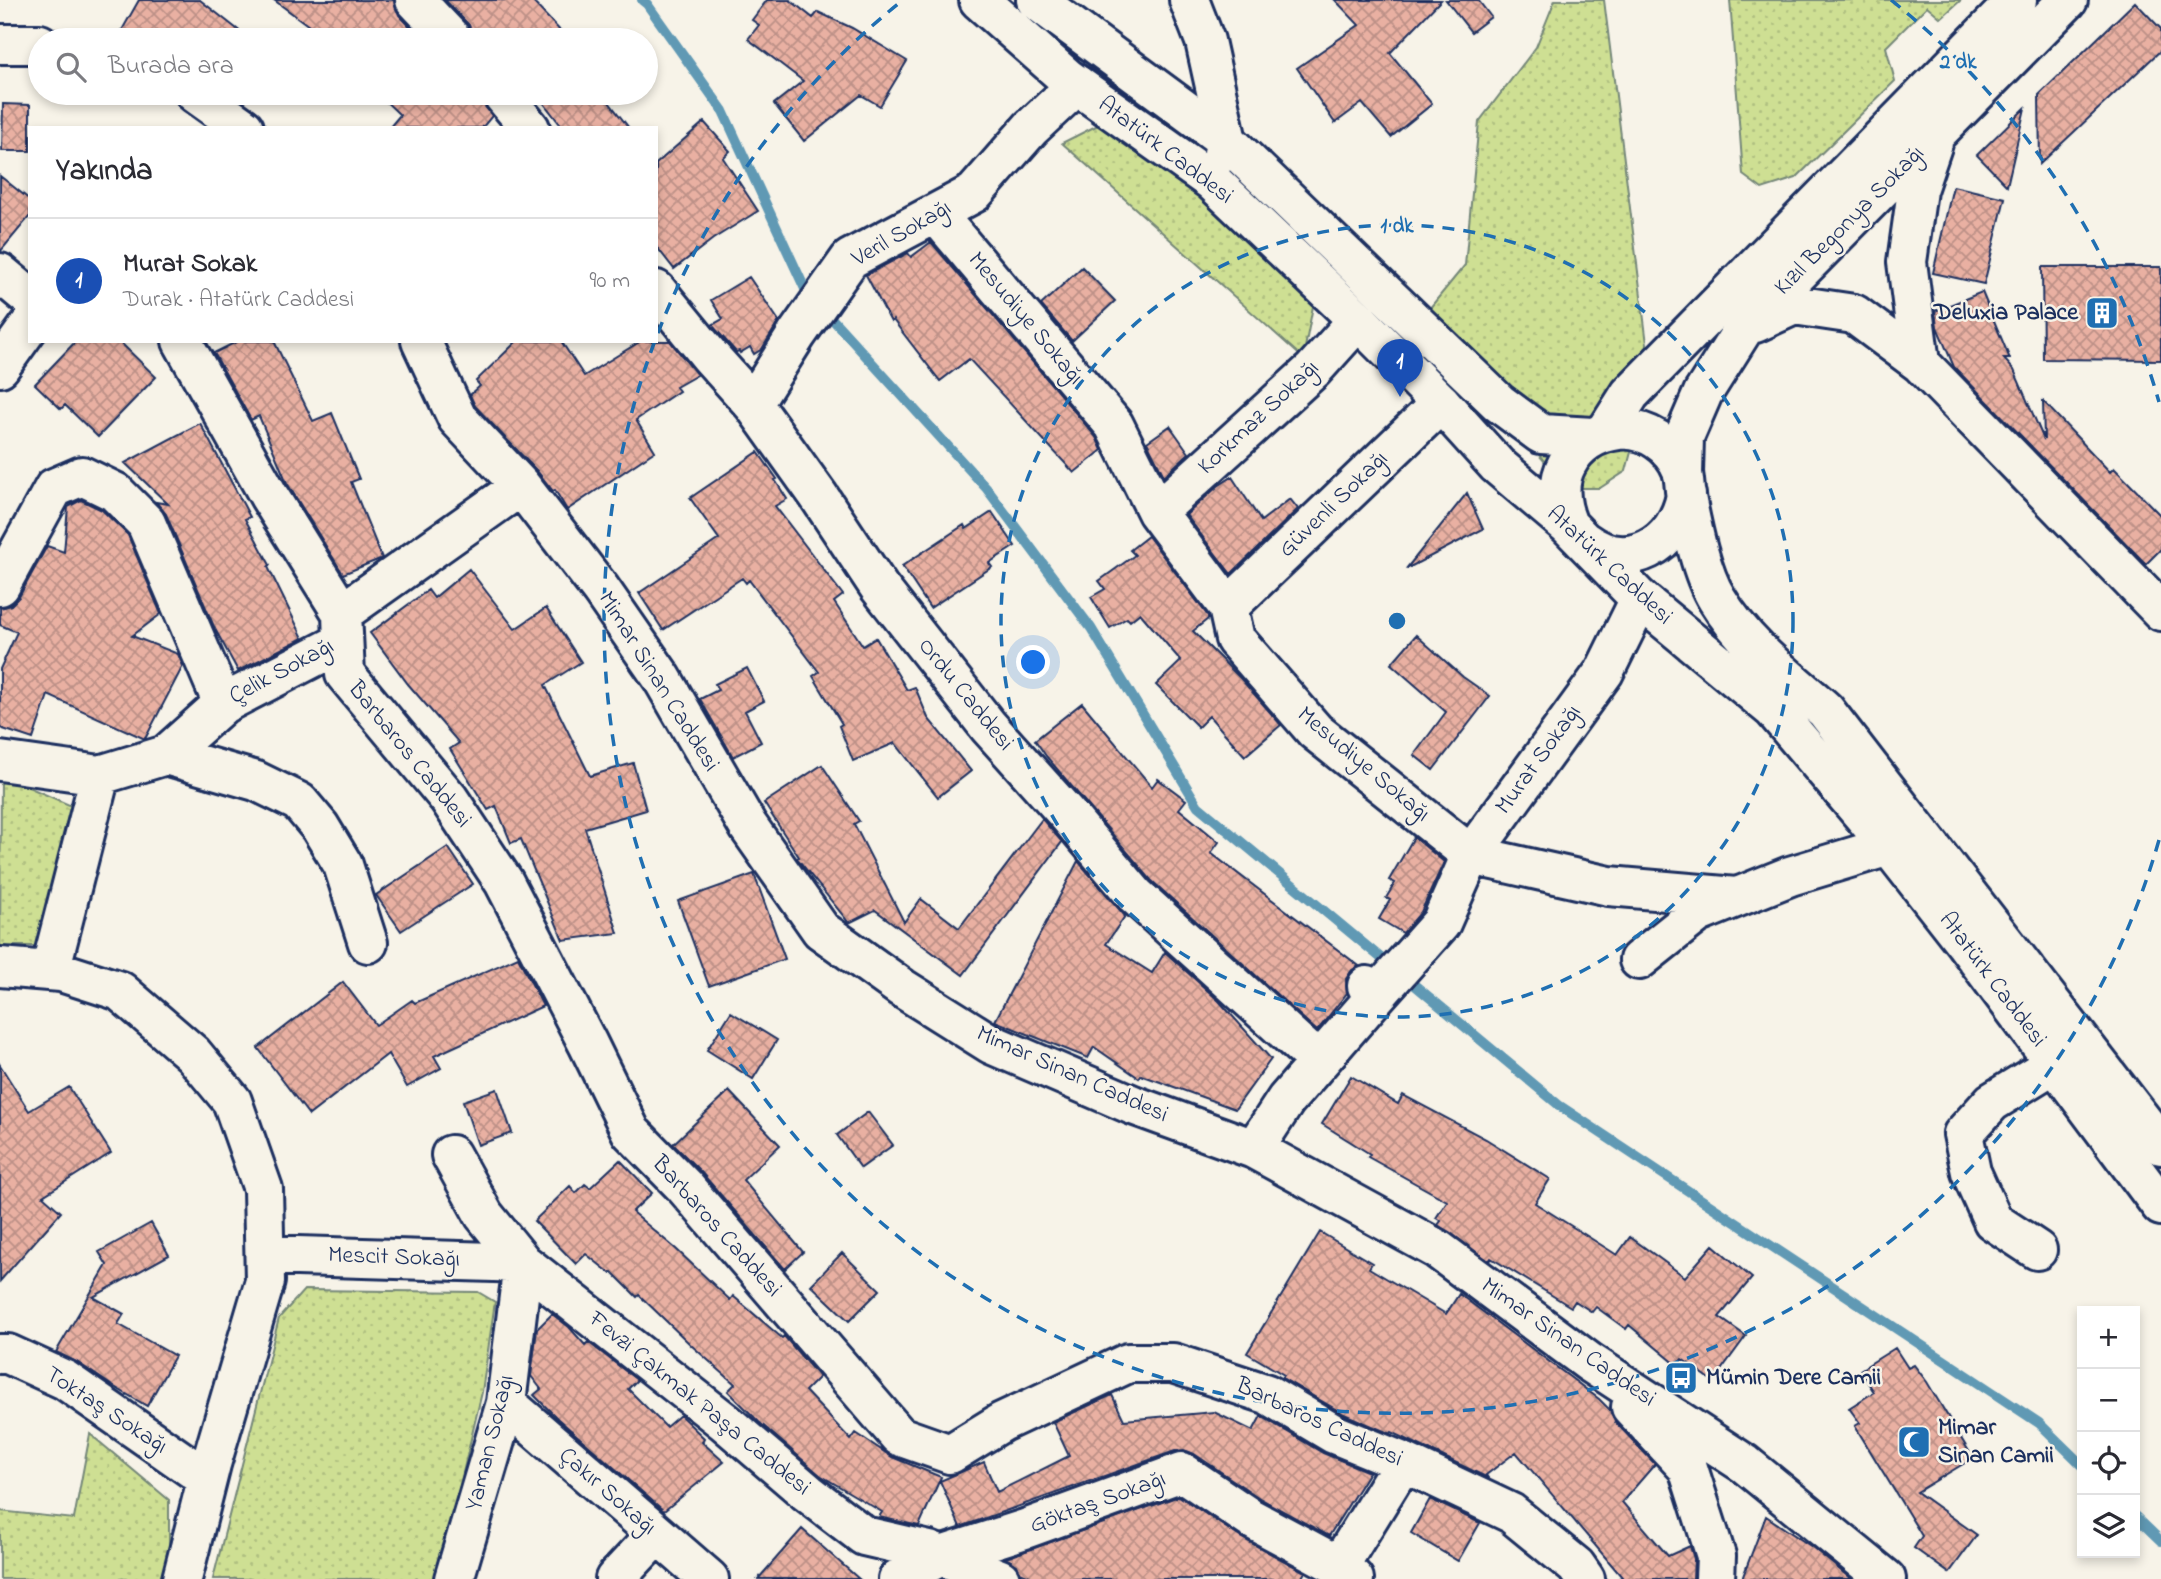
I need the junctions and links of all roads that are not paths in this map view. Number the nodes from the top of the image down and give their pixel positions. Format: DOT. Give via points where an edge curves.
graph roads {
  1 [pos="415,0"];
  2 [pos="979,0"];
  3 [pos="1036,0"];
  4 [pos="1189,0"];
  5 [pos="2017,0"];
  6 [pos="2068,0"];
  7 [pos="442,28"];
  8 [pos="0,44"];
  9 [pos="28,44"];
  10 [pos="1077,85"];
  11 [pos="212,105"];
  12 [pos="511,105"];
  13 [pos="241,126"];
  14 [pos="528,126"];
  15 [pos="1937,132"];
  16 [pos="1227,141"];
  17 [pos="1212,181"];
  18 [pos="936,214"];
  19 [pos="0,273"];
  20 [pos="658,292"];
  21 [pos="28,296"];
  22 [pos="1358,320"];
  23 [pos="28,328"];
  24 [pos="1744,328"];
  25 [pos="183,343"];
  26 [pos="422,343"];
  27 [pos="1920,362"];
  28 [pos="0,367"];
  29 [pos="1441,403"];
  30 [pos="753,404"];
  31 [pos="1599,435"];
  32 [pos="1684,484"];
  33 [pos="521,486"];
  34 [pos="1157,512"];
  35 [pos="1574,532"];
  36 [pos="0,586"];
  37 [pos="1640,598"];
  38 [pos="1227,607"];
  39 [pos="2161,611"];
  40 [pos="342,613"];
  41 [pos="223,704"];
  42 [pos="166,755"];
  43 [pos="0,761"];
  44 [pos="100,775"];
  45 [pos="1889,846"];
  46 [pos="1471,855"];
  47 [pos="1736,897"];
  48 [pos="368,943"];
  49 [pos="1639,960"];
  50 [pos="0,967"];
  51 [pos="50,971"];
  52 [pos="1318,1061"];
  53 [pos="2054,1063"];
  54 [pos="2161,1145"];
  55 [pos="1254,1149"];
  56 [pos="451,1155"];
  57 [pos="2161,1206"];
  58 [pos="2038,1250"];
  59 [pos="265,1255"];
  60 [pos="523,1263"];
  61 [pos="0,1354"];
  62 [pos="1588,1362"];
  63 [pos="506,1403"];
  64 [pos="1404,1462"];
  65 [pos="207,1479"];
  66 [pos="656,1535"];
  67 [pos="941,1556"];
  68 [pos="1347,1573"];
  69 [pos="181,1579"];
  70 [pos="454,1579"];
  71 [pos="615,1579"];
  72 [pos="709,1579"];
  73 [pos="898,1579"];
  74 [pos="1000,1579"];
  75 [pos="1585,1579"];
  76 [pos="1715,1579"];
  77 [pos="1886,1579"];
  1 -- 7 [label="street"];
  2 -- 10 [label="street, Atatürk Caddesi"];
  3 -- 16 [label="street, Atatürk Caddesi"];
  4 -- 16 [label="street" via="1205,41"];
  5 -- 31 [label="street, Kızıl Begonya Sokağı" via="1630,394"];
  6 -- 15 [label="street, Kızıl Begonya Sokağı"];
  8 -- 9 [label="street"];
  10 -- 17 [label="street, Atatürk Caddesi"];
  10 -- 18 [label="street, Veril Sokağı" via="1031,128 974,193"];
  11 -- 13 [label="street"];
  12 -- 14 [label="street"];
  15 -- 24 [label="street, Kızıl Begonya Sokağı"];
  15 -- 27 [label="street" via="1917,190 1907,262"];
  16 -- 17 [label="street"];
  16 -- 31 [label="street, Atatürk Caddesi" via="1499,403 1541,434"];
  17 -- 22 [label="street, Atatürk Caddesi"];
  18 -- 30 [label="street, Veril Sokağı" via="850,259"];
  18 -- 34 [label="street, Mesudiye Sokağı" via="1114,425"];
  19 -- 21 [label="street"];
  20 -- 30 [label="street, Ordu Caddesi"];
  22 -- 29 [label="street, Atatürk Caddesi"];
  22 -- 34 [label="street, Korkmaz Sokağı" via="1313,370"];
  23 -- 28 [label="street"];
  24 -- 27 [label="street" via="1794,305 1854,314"];
  24 -- 32 [label="street, Kızıl Begonya Sokağı" via="1703,393 1684,437"];
  25 -- 40 [label="street, Barbaros Caddesi" via="269,496"];
  26 -- 33 [label="street, Mimar Sinan Caddesi" via="457,418"];
  27 -- 39 [label="street"];
  29 -- 35 [label="street, Atatürk Caddesi" via="1497,465"];
  29 -- 38 [label="street, Güvenli Sokağı"];
  30 -- 52 [label="street, Ordu Caddesi" via="879,587 988,726 1135,895"];
  31 -- 32 [label="street" via="1635,431 1660,442 1671,452"];
  31 -- 35 [label="street" via="1575,452 1561,482 1560,497"];
  32 -- 35 [label="street" via="1677,525 1644,552 1606,553"];
  32 -- 54 [label="street, Atatürk Caddesi" via="1696,544 1723,607 1762,654 1825,710"];
  33 -- 40 [label="street, Çelik Sokağı"];
  33 -- 55 [label="street, Mimar Sinan Caddesi" via="662,678 748,826 821,930 991,1044 1133,1105"];
  34 -- 38 [label="street, Mesudiye Sokağı"];
  35 -- 37 [label="street, Atatürk Caddesi"];
  36 -- 41 [label="street" via="54,488 82,476 115,492 146,523"];
  37 -- 45 [label="street, Atatürk Caddesi" via="1773,709"];
  37 -- 46 [label="street, Murat Sokağı" via="1604,672"];
  38 -- 46 [label="street, Mesudiye Sokağı" via="1235,639 1315,731"];
  40 -- 41 [label="street, Çelik Sokağı" via="343,642"];
  40 -- 64 [label="street, Barbaros Caddesi" via="345,674 449,799 504,882 631,1132 684,1186 900,1436 950,1454 1002,1422 1128,1363 1173,1363 1267,1394 1334,1434"];
  41 -- 42 [label="street, Çelik Sokağı"];
  42 -- 44 [label="street, Çelik Sokağı"];
  42 -- 48 [label="street" via="256,781 299,802 343,865"];
  43 -- 44 [label="street, Çelik Sokağı"];
  44 -- 51 [label="street"];
  45 -- 47 [label="street, Mesudiye Sokağı"];
  45 -- 53 [label="street, Atatürk Caddesi"];
  46 -- 47 [label="street, Mesudiye Sokağı" via="1609,886"];
  46 -- 52 [label="street, Murat Sokağı" via="1441,923 1371,991"];
  47 -- 49 [label="street, Mesudiye Sokağı" via="1698,913"];
  50 -- 51 [label="street"];
  51 -- 59 [label="street" via="120,991 193,1054 232,1101 263,1189"];
  52 -- 55 [label="street"];
  53 -- 57 [label="street, Atatürk Caddesi"];
  53 -- 58 [label="street" via="1992,1102 1963,1134 1971,1172 1993,1221"];
  55 -- 62 [label="street, Mimar Sinan Caddesi" via="1437,1249"];
  56 -- 60 [label="street, Fevzi Çakmak Paşa Caddesi" via="484,1215"];
  59 -- 60 [label="street, Mescit Sokağı"];
  59 -- 65 [label="street" via="265,1281"];
  60 -- 63 [label="street, Yaman Sokağı"];
  60 -- 67 [label="street, Fevzi Çakmak Paşa Caddesi" via="864,1536"];
  61 -- 65 [label="street, Toktaş Sokağı" via="65,1380"];
  62 -- 76 [label="street" via="1688,1468 1716,1556"];
  62 -- 77 [label="street, Mimar Sinan Caddesi" via="1745,1464"];
  63 -- 66 [label="street, Çakır Sokağı"];
  63 -- 70 [label="street, Yaman Sokağı"];
  64 -- 68 [label="street"];
  64 -- 75 [label="street, Barbaros Caddesi" via="1511,1513 1576,1566"];
  65 -- 69 [label="street"];
  66 -- 71 [label="street"];
  66 -- 72 [label="street, Çakır Sokağı"];
  67 -- 68 [label="street, Göktaş Sokağı" via="1182,1472 1250,1518"];
  67 -- 73 [label="street"];
  67 -- 74 [label="street, Fevzi Çakmak Paşa Caddesi"];
}
